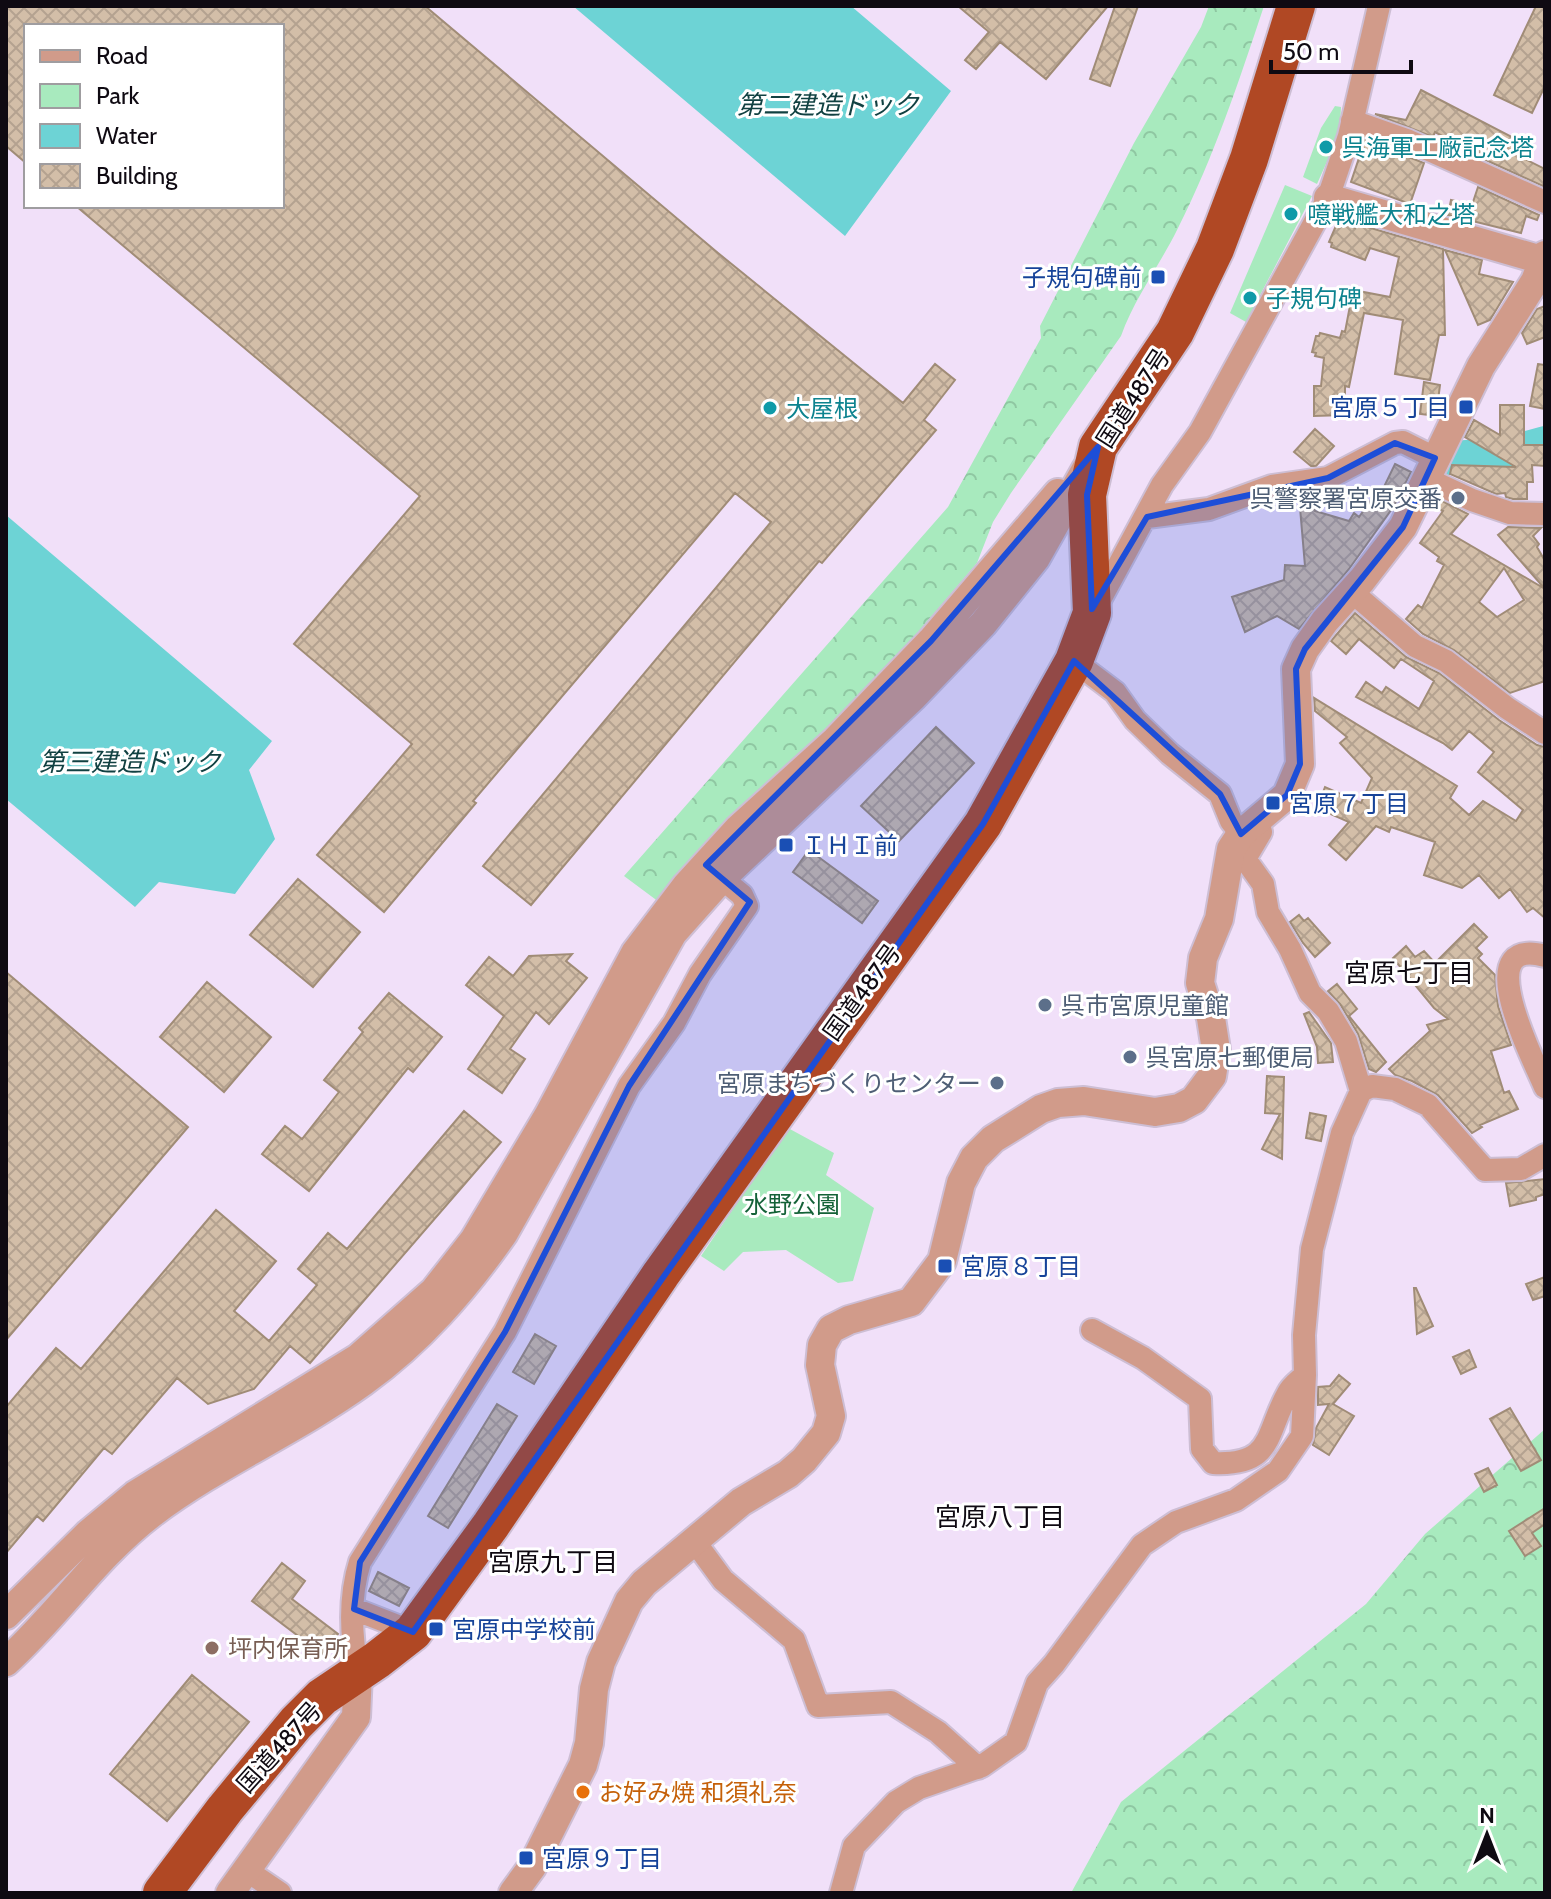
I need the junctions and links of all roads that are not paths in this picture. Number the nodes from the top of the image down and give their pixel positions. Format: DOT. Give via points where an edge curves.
graph roads {
  1 [pos="1296,6"];
  2 [pos="1379,6"];
  3 [pos="1352,121"];
  4 [pos="1328,198"];
  5 [pos="1545,202"];
  6 [pos="1544,259"];
  7 [pos="1098,447"];
  8 [pos="1430,468"];
  9 [pos="1545,514"];
  10 [pos="1147,517"];
  11 [pos="1352,592"];
  12 [pos="1092,613"];
  13 [pos="1074,661"];
  14 [pos="1545,733"];
  15 [pos="1249,828"];
  16 [pos="714,872"];
  17 [pos="1545,956"];
  18 [pos="1545,1087"];
  19 [pos="1361,1091"];
  20 [pos="1545,1155"];
  21 [pos="1092,1330"];
  22 [pos="1305,1375"];
  23 [pos="695,1542"];
  24 [pos="354,1609"];
  25 [pos="6,1615"];
  26 [pos="413,1632"];
  27 [pos="6,1662"];
  28 [pos="358,1673"];
  29 [pos="978,1768"];
  30 [pos="246,1870"];
  31 [pos="162,1893"];
  32 [pos="230,1893"];
  33 [pos="280,1893"];
  34 [pos="513,1893"];
  35 [pos="841,1893"];
  1 -- 7 [label="highway, 国道487号" via="1215,249 1175,332"];
  2 -- 3 [label="street"];
  3 -- 4 [label="street"];
  3 -- 5 [label="street"];
  4 -- 6 [label="street"];
  4 -- 10 [label="street" via="1200,432 1162,485"];
  6 -- 8 [label="street" via="1481,366"];
  7 -- 12 [label="highway, 国道487号" via="1087,495"];
  7 -- 16 [label="street" via="931,641 836,740 739,828"];
  8 -- 9 [label="street" via="1472,500 1510,513"];
  8 -- 10 [label="street" via="1403,442 1395,443 1328,478 1272,486 1209,509"];
  8 -- 11 [label="street" via="1403,527"];
  10 -- 12 [label="street"];
  11 -- 14 [label="street" via="1415,646 1446,661"];
  11 -- 15 [label="street" via="1325,621 1296,669 1300,764 1287,795"];
  12 -- 13 [label="highway, 国道487号"];
  13 -- 15 [label="street" via="1115,692 1161,746 1220,794 1231,821"];
  13 -- 26 [label="highway, 国道487号" via="983,824"];
  15 -- 19 [label="street" via="1261,832 1245,859 1263,884 1268,912 1310,993 1346,1041"];
  15 -- 23 [label="street" via="1231,849 1219,919 1203,958 1200,983 1216,1050 1212,1076 1194,1100 1155,1112 1084,1101 1058,1103 993,1139 974,1158 961,1183 942,1261 911,1302 831,1329 820,1365 831,1416 826,1433 788,1474 741,1502"];
  16 -- 24 [label="street" via="742,895 747,906 629,1086 505,1332 360,1562"];
  16 -- 25 [label="street" via="686,886 635,953 548,1116 474,1240 434,1291 358,1358 135,1495"];
  16 -- 27 [label="street" via="673,933 504,1233 443,1312 361,1383 149,1516"];
  17 -- 18 [label="street" via="1514,957 1509,977 1515,1018"];
  19 -- 20 [label="street" via="1372,1086 1395,1089 1428,1105 1485,1170 1521,1169"];
  19 -- 22 [label="street" via="1342,1133 1312,1249"];
  21 -- 22 [label="street" via="1200,1399 1202,1449 1213,1463 1253,1458 1271,1435 1289,1391"];
  22 -- 29 [label="street" via="1302,1436 1278,1471 1236,1500 1176,1522 1142,1545 1037,1683 1016,1742"];
  23 -- 29 [label="street" via="723,1580 794,1640 818,1706 891,1702 938,1732"];
  23 -- 34 [label="street" via="629,1601 601,1662 583,1765 532,1867"];
  24 -- 26 [label="street"];
  24 -- 28 [label="street"];
  26 -- 28 [label="highway, 国道487号"];
  28 -- 30 [label="street" via="356,1717"];
  28 -- 31 [label="highway, 国道487号" via="296,1723"];
  29 -- 35 [label="street" via="919,1788 896,1802 854,1846"];
  30 -- 32 [label="street"];
  30 -- 33 [label="street"];
}
